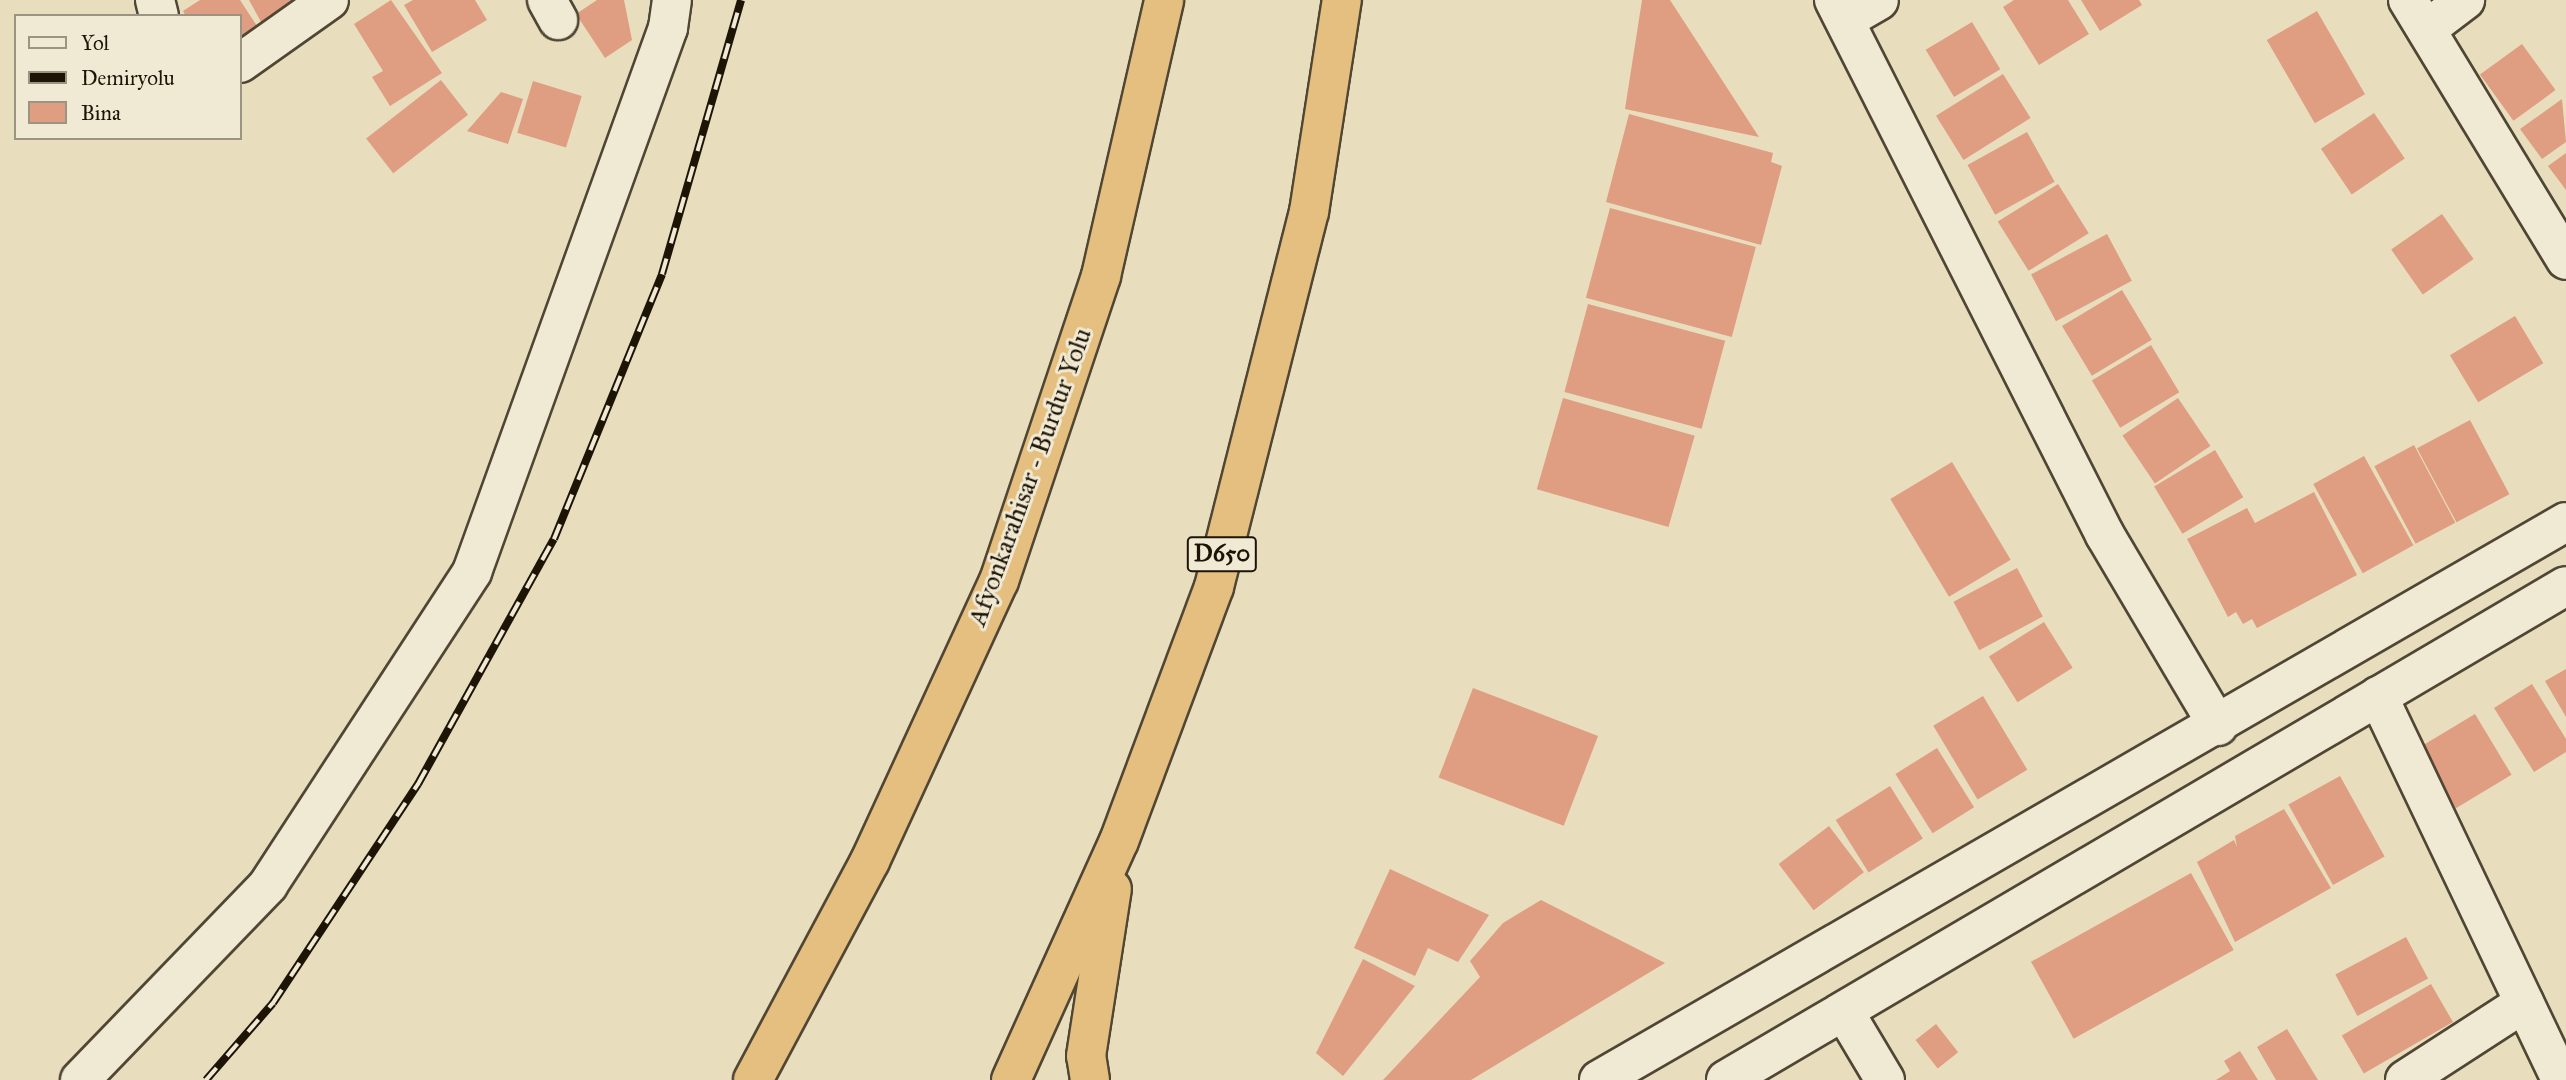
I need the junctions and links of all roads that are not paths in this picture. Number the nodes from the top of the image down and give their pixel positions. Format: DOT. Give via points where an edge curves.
graph roads {
  1 [pos="329,0"];
  2 [pos="672,0"];
  3 [pos="1164,0"];
  4 [pos="1342,0"];
  5 [pos="1879,0"];
  6 [pos="2465,0"];
  7 [pos="1840,10"];
  8 [pos="2418,14"];
  9 [pos="242,62"];
  10 [pos="2566,260"];
  11 [pos="2566,522"];
  12 [pos="2566,586"];
  13 [pos="2378,696"];
  14 [pos="2218,726"];
  15 [pos="1119,841"];
  16 [pos="2524,1003"];
  17 [pos="1844,1013"];
  18 [pos="80,1080"];
  19 [pos="754,1080"];
  20 [pos="1010,1080"];
  21 [pos="1090,1080"];
  22 [pos="1599,1080"];
  23 [pos="1726,1080"];
  24 [pos="1885,1080"];
  25 [pos="2405,1080"];
  26 [pos="2561,1080"];
  1 -- 9 [label="street"];
  2 -- 18 [label="street" via="668,28 472,572 268,885"];
  3 -- 19 [label="highway, Afyonkarahisar - Burdur Yolu" via="1101,276 999,581 870,861"];
  4 -- 15 [label="highway, D650" via="1309,212 1214,587"];
  5 -- 7 [label="street"];
  6 -- 8 [label="street"];
  7 -- 14 [label="street" via="2105,535"];
  8 -- 10 [label="street"];
  11 -- 14 [label="street"];
  12 -- 13 [label="street"];
  13 -- 16 [label="street"];
  13 -- 17 [label="street"];
  14 -- 22 [label="street"];
  15 -- 20 [label="highway, D650"];
  15 -- 21 [label="highway" via="1086,1056"];
  16 -- 25 [label="street"];
  16 -- 26 [label="street"];
  17 -- 23 [label="street"];
  17 -- 24 [label="street"];
}
